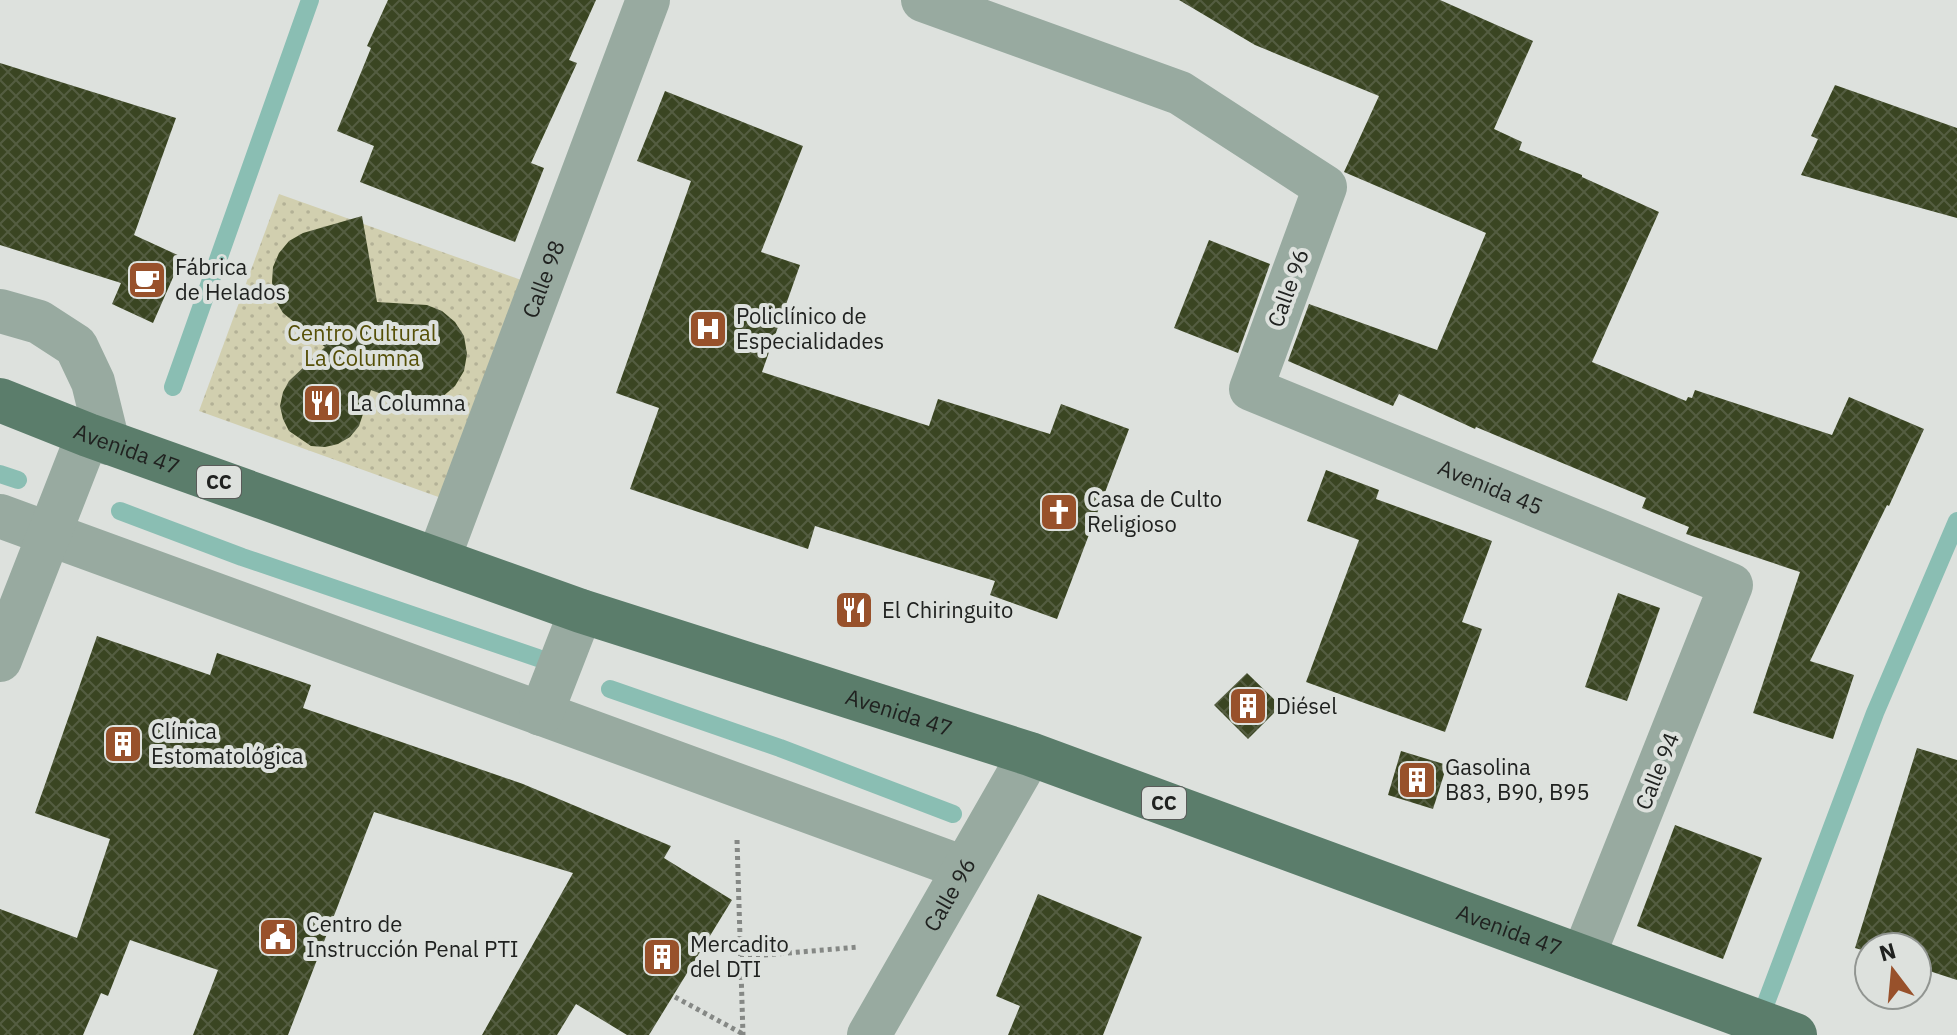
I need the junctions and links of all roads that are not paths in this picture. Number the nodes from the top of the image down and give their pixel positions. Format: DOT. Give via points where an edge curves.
graph roads {
  1 [pos="648,0"];
  2 [pos="923,0"];
  3 [pos="0,311"];
  4 [pos="1251,389"];
  5 [pos="0,400"];
  6 [pos="98,439"];
  7 [pos="0,516"];
  8 [pos="49,534"];
  9 [pos="438,560"];
  10 [pos="1731,585"];
  11 [pos="581,611"];
  12 [pos="0,660"];
  13 [pos="541,714"];
  14 [pos="1030,754"];
  15 [pos="964,868"];
  16 [pos="1583,957"];
  17 [pos="1788,1033"];
  18 [pos="869,1035"];
  1 -- 9 [label="street, Calle 98"];
  2 -- 4 [label="street, Calle 96" via="1180,93 1325,187"];
  3 -- 6 [label="street" via="39,322 76,346 93,382"];
  4 -- 10 [label="street, Avenida 45"];
  5 -- 6 [label="main road, Avenida 47 / CC"];
  6 -- 8 [label="street"];
  6 -- 9 [label="main road, Avenida 47 / CC"];
  7 -- 8 [label="street"];
  8 -- 12 [label="street"];
  8 -- 13 [label="street"];
  9 -- 11 [label="main road, Avenida 47 / CC"];
  10 -- 16 [label="street, Calle 94"];
  11 -- 13 [label="street"];
  11 -- 14 [label="main road, Avenida 47 / CC"];
  13 -- 15 [label="street"];
  14 -- 15 [label="street, Calle 96"];
  14 -- 16 [label="main road, Avenida 47 / CC"];
  15 -- 18 [label="street, Calle 96"];
  16 -- 17 [label="main road, Avenida 47 / CC"];
}
